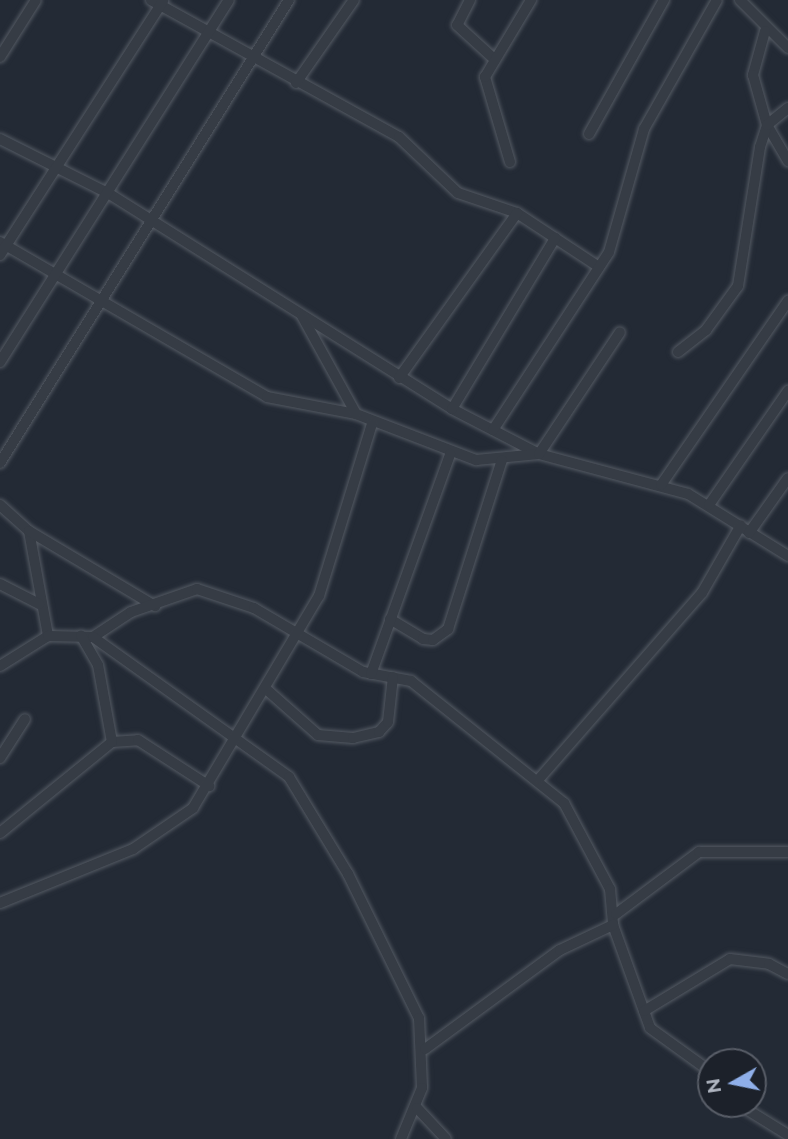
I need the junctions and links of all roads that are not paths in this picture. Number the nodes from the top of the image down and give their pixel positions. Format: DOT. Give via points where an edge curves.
graph roads {
  1 [pos="36,0"];
  2 [pos="229,0"];
  3 [pos="289,0"];
  4 [pos="354,0"];
  5 [pos="470,0"];
  6 [pos="531,0"];
  7 [pos="664,0"];
  8 [pos="717,0"];
  9 [pos="740,0"];
  10 [pos="158,2"];
  11 [pos="765,31"];
  12 [pos="208,32"];
  13 [pos="788,48"];
  14 [pos="255,55"];
  15 [pos="0,57"];
  16 [pos="492,57"];
  17 [pos="296,83"];
  18 [pos="788,108"];
  19 [pos="767,125"];
  20 [pos="589,134"];
  21 [pos="4,141"];
  22 [pos="0,154"];
  23 [pos="788,161"];
  24 [pos="510,162"];
  25 [pos="57,167"];
  26 [pos="108,193"];
  27 [pos="517,213"];
  28 [pos="153,221"];
  29 [pos="555,237"];
  30 [pos="2,248"];
  31 [pos="599,267"];
  32 [pos="57,273"];
  33 [pos="103,299"];
  34 [pos="788,301"];
  35 [pos="300,312"];
  36 [pos="620,332"];
  37 [pos="678,352"];
  38 [pos="0,362"];
  39 [pos="399,378"];
  40 [pos="788,391"];
  41 [pos="452,409"];
  42 [pos="356,414"];
  43 [pos="372,424"];
  44 [pos="494,430"];
  45 [pos="450,454"];
  46 [pos="539,454"];
  47 [pos="502,460"];
  48 [pos="0,463"];
  49 [pos="788,478"];
  50 [pos="660,485"];
  51 [pos="0,505"];
  52 [pos="709,505"];
  53 [pos="741,525"];
  54 [pos="29,531"];
  55 [pos="749,533"];
  56 [pos="788,556"];
  57 [pos="0,584"];
  58 [pos="39,604"];
  59 [pos="155,606"];
  60 [pos="390,620"];
  61 [pos="293,634"];
  62 [pos="48,636"];
  63 [pos="87,637"];
  64 [pos="0,666"];
  65 [pos="370,674"];
  66 [pos="393,677"];
  67 [pos="265,689"];
  68 [pos="25,719"];
  69 [pos="236,736"];
  70 [pos="112,743"];
  71 [pos="0,758"];
  72 [pos="539,779"];
  73 [pos="209,786"];
  74 [pos="0,833"];
  75 [pos="788,852"];
  76 [pos="0,903"];
  77 [pos="614,920"];
  78 [pos="788,974"];
  79 [pos="644,1011"];
  80 [pos="425,1049"];
  81 [pos="697,1058"];
  82 [pos="417,1108"];
  83 [pos="761,1118"];
  84 [pos="788,1135"];
  85 [pos="401,1139"];
  86 [pos="446,1139"];
  1 -- 15 [label="street"];
  2 -- 12 [label="street"];
  3 -- 14 [label="street"];
  4 -- 17 [label="street"];
  5 -- 16 [label="street" via="457,25"];
  6 -- 16 [label="street"];
  7 -- 20 [label="street"];
  8 -- 31 [label="street" via="644,129 623,219"];
  9 -- 11 [label="street"];
  10 -- 12 [label="street"];
  10 -- 25 [label="street"];
  11 -- 13 [label="street"];
  11 -- 19 [label="street" via="753,65"];
  12 -- 14 [label="street"];
  12 -- 26 [label="street"];
  14 -- 17 [label="street"];
  14 -- 28 [label="street"];
  16 -- 24 [label="street" via="485,77"];
  17 -- 27 [label="street" via="399,137 458,193"];
  18 -- 19 [label="street"];
  19 -- 23 [label="street"];
  19 -- 37 [label="street" via="738,286 706,330"];
  21 -- 22 [label="street"];
  21 -- 25 [label="street"];
  25 -- 26 [label="street"];
  25 -- 30 [label="street"];
  26 -- 28 [label="street"];
  26 -- 32 [label="street"];
  27 -- 29 [label="street"];
  27 -- 39 [label="street"];
  28 -- 33 [label="street"];
  28 -- 35 [label="street"];
  29 -- 31 [label="street"];
  29 -- 41 [label="street"];
  30 -- 32 [label="street"];
  31 -- 44 [label="street"];
  32 -- 33 [label="street"];
  32 -- 38 [label="street"];
  33 -- 42 [label="street" via="267,397"];
  33 -- 48 [label="street"];
  34 -- 50 [label="street"];
  35 -- 39 [label="street"];
  35 -- 42 [label="street"];
  36 -- 46 [label="street"];
  39 -- 41 [label="street"];
  40 -- 52 [label="street"];
  41 -- 44 [label="street"];
  42 -- 43 [label="street"];
  43 -- 45 [label="street"];
  43 -- 61 [label="street" via="319,596"];
  44 -- 46 [label="street"];
  45 -- 47 [label="street"];
  45 -- 60 [label="street"];
  46 -- 47 [label="street"];
  46 -- 50 [label="street"];
  47 -- 60 [label="street" via="448,629 433,640 423,639"];
  49 -- 55 [label="street"];
  50 -- 52 [label="street"];
  51 -- 54 [label="street"];
  52 -- 53 [label="street"];
  53 -- 55 [label="street"];
  53 -- 72 [label="street" via="702,593"];
  54 -- 58 [label="street"];
  54 -- 59 [label="street"];
  55 -- 56 [label="street"];
  57 -- 58 [label="street"];
  58 -- 62 [label="street"];
  59 -- 61 [label="street" via="187,591 217,593"];
  59 -- 63 [label="street" via="131,612"];
  60 -- 65 [label="street"];
  61 -- 65 [label="street"];
  61 -- 67 [label="street"];
  62 -- 63 [label="street"];
  62 -- 64 [label="street"];
  63 -- 69 [label="street"];
  63 -- 70 [label="street" via="98,665"];
  65 -- 66 [label="street"];
  66 -- 67 [label="street" via="388,722 379,732 353,738 318,735"];
  66 -- 72 [label="street" via="411,681"];
  67 -- 69 [label="street"];
  68 -- 71 [label="street"];
  69 -- 73 [label="street"];
  69 -- 80 [label="street" via="289,777 324,833 412,993"];
  70 -- 73 [label="street" via="138,740"];
  70 -- 74 [label="street"];
  72 -- 77 [label="street" via="582,831"];
  73 -- 76 [label="street" via="175,825 133,849"];
  75 -- 77 [label="street" via="699,852"];
  77 -- 79 [label="street"];
  77 -- 80 [label="street" via="560,950"];
  78 -- 79 [label="street" via="769,964 730,959"];
  79 -- 81 [label="street" via="660,1040"];
  80 -- 82 [label="street"];
  82 -- 85 [label="street"];
  82 -- 86 [label="street"];
  83 -- 84 [label="street"];
}
